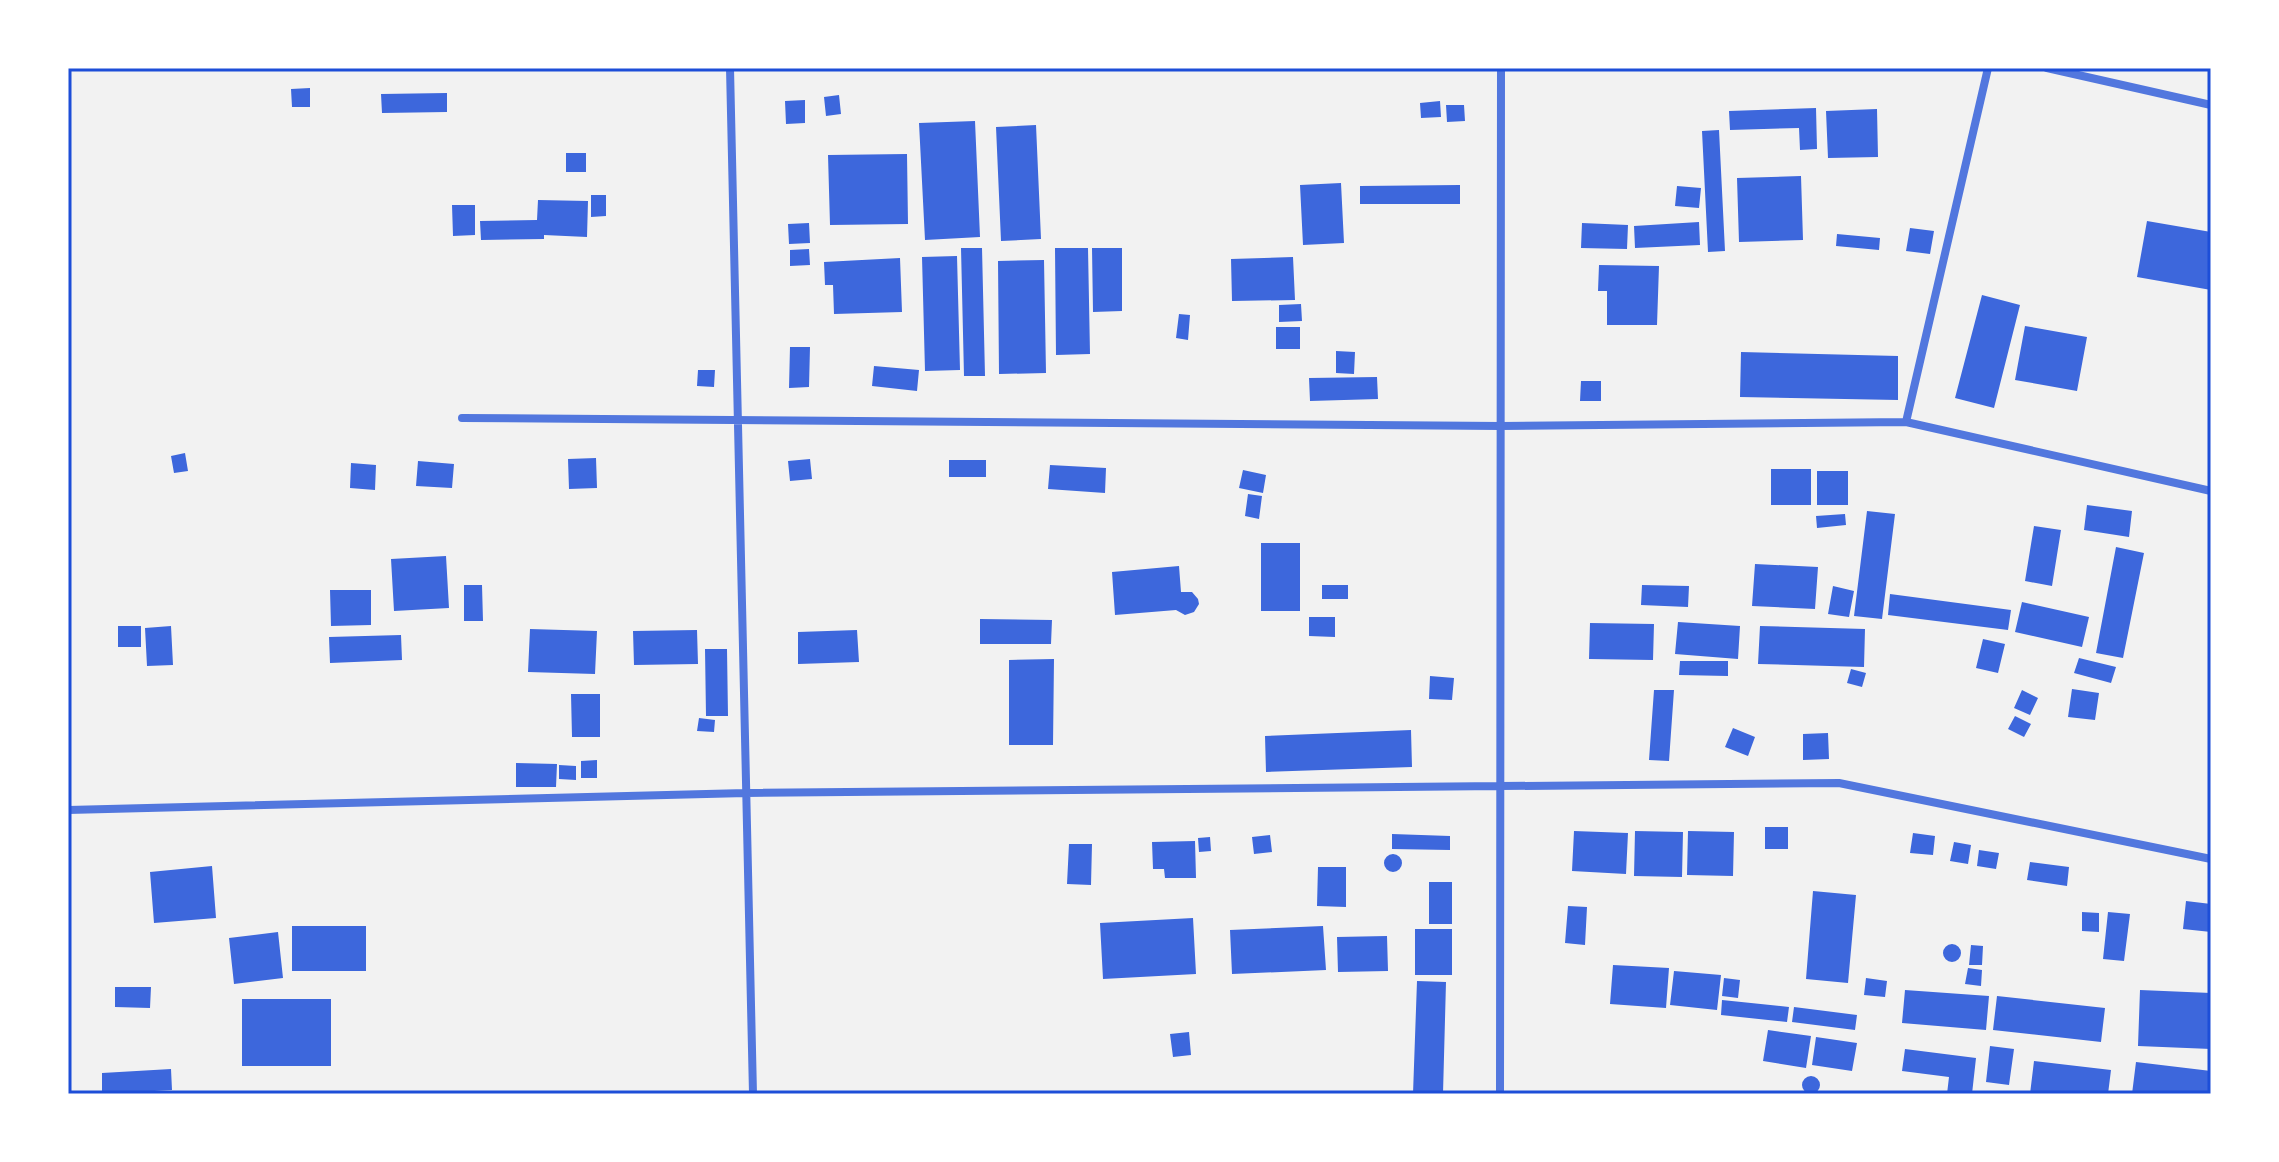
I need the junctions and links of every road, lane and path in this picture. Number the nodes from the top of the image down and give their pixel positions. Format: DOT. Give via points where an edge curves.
graph roads {
  1 [pos="730,68"];
  2 [pos="1501,68"];
  3 [pos="1988,68"];
  4 [pos="2047,68"];
  5 [pos="2211,105"];
  6 [pos="462,418"];
  7 [pos="738,420"];
  8 [pos="1906,422"];
  9 [pos="1501,426"];
  10 [pos="2211,491"];
  11 [pos="1500,785"];
  12 [pos="746,793"];
  13 [pos="68,810"];
  14 [pos="2211,859"];
  15 [pos="753,1094"];
  16 [pos="1500,1094"];
  1 -- 7 [label="street"];
  2 -- 9 [label="street"];
  3 -- 8 [label="street"];
  4 -- 5 [label="street"];
  6 -- 7 [label="street"];
  7 -- 9 [label="street"];
  7 -- 12 [label="street"];
  8 -- 9 [label="street"];
  8 -- 10 [label="street"];
  9 -- 11 [label="street"];
  11 -- 12 [label="street"];
  11 -- 14 [label="street" via="1839,783"];
  11 -- 16 [label="street"];
  12 -- 13 [label="street"];
  12 -- 15 [label="street"];
}
